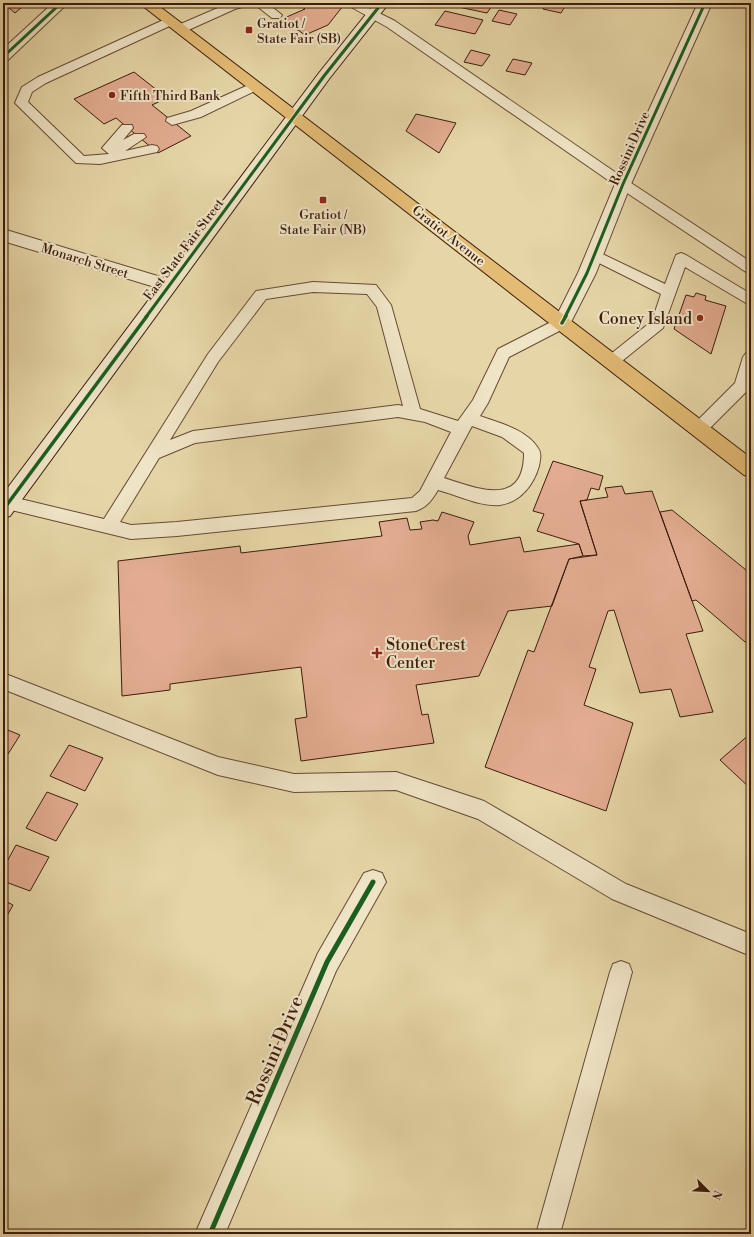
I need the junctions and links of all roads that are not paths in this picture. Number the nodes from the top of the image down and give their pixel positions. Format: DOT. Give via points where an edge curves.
graph roads {
  1 [pos="60,3"];
  2 [pos="146,3"];
  3 [pos="245,3"];
  4 [pos="259,3"];
  5 [pos="350,3"];
  6 [pos="705,3"];
  7 [pos="378,9"];
  8 [pos="276,15"];
  9 [pos="175,25"];
  10 [pos="6,51"];
  11 [pos="255,86"];
  12 [pos="196,114"];
  13 [pos="294,117"];
  14 [pos="100,160"];
  15 [pos="623,184"];
  16 [pos="3,235"];
  17 [pos="594,255"];
  18 [pos="751,269"];
  19 [pos="168,285"];
  20 [pos="669,292"];
  21 [pos="751,301"];
  22 [pos="562,323"];
  23 [pos="751,357"];
  24 [pos="612,361"];
  25 [pos="413,414"];
  26 [pos="465,423"];
  27 [pos="699,429"];
  28 [pos="153,454"];
  29 [pos="751,469"];
  30 [pos="434,482"];
  31 [pos="6,507"];
  32 [pos="108,527"];
  33 [pos="3,681"];
  34 [pos="373,882"];
  35 [pos="751,945"];
  36 [pos="621,972"];
  37 [pos="210,1234"];
  38 [pos="548,1234"];
  1 -- 10 [label="street"];
  2 -- 9 [label="main road, Gratiot Avenue"];
  3 -- 9 [label="lane"];
  4 -- 8 [label="lane"];
  5 -- 7 [label="lane"];
  6 -- 15 [label="street, Rossini Drive"];
  7 -- 13 [label="street, East State Fair Street"];
  7 -- 15 [label="lane" via="400,30"];
  9 -- 11 [label="main road, Gratiot Avenue"];
  9 -- 14 [label="lane" via="42,80 26,90 21,103 80,160"];
  11 -- 12 [label="lane"];
  11 -- 13 [label="main road, Gratiot Avenue"];
  12 -- 12 [label="lane" via="173,122"];
  13 -- 19 [label="street, East State Fair Street"];
  13 -- 22 [label="main road, Gratiot Avenue"];
  14 -- 14 [label="lane" via="139,138"];
  15 -- 17 [label="street, Rossini Drive"];
  15 -- 18 [label="lane"];
  16 -- 19 [label="street, Monarch Street"];
  17 -- 20 [label="lane"];
  17 -- 22 [label="street, Rossini Drive"];
  19 -- 31 [label="street, East State Fair Street"];
  20 -- 21 [label="lane" via="681,258"];
  20 -- 24 [label="lane" via="658,324"];
  22 -- 24 [label="main road, Gratiot Avenue"];
  22 -- 26 [label="lane" via="503,353 480,403"];
  23 -- 27 [label="lane" via="742,386"];
  24 -- 27 [label="main road, Gratiot Avenue"];
  25 -- 26 [label="lane"];
  25 -- 28 [label="lane" via="398,411 193,437"];
  25 -- 28 [label="lane" via="384,305 370,288 313,287 261,295 213,358"];
  26 -- 30 [label="lane"];
  26 -- 30 [label="lane" via="508,433 522,442 532,451 527,478 517,490 501,498 487,498"];
  27 -- 29 [label="main road, Gratiot Avenue"];
  28 -- 32 [label="lane"];
  30 -- 32 [label="lane" via="426,496 416,504 177,529 131,532"];
  31 -- 32 [label="lane"];
  33 -- 35 [label="lane" via="218,766 294,782 396,781 484,811 619,892"];
  34 -- 37 [label="street, Rossini Drive" via="327,962"];
  36 -- 38 [label="lane"];
}
